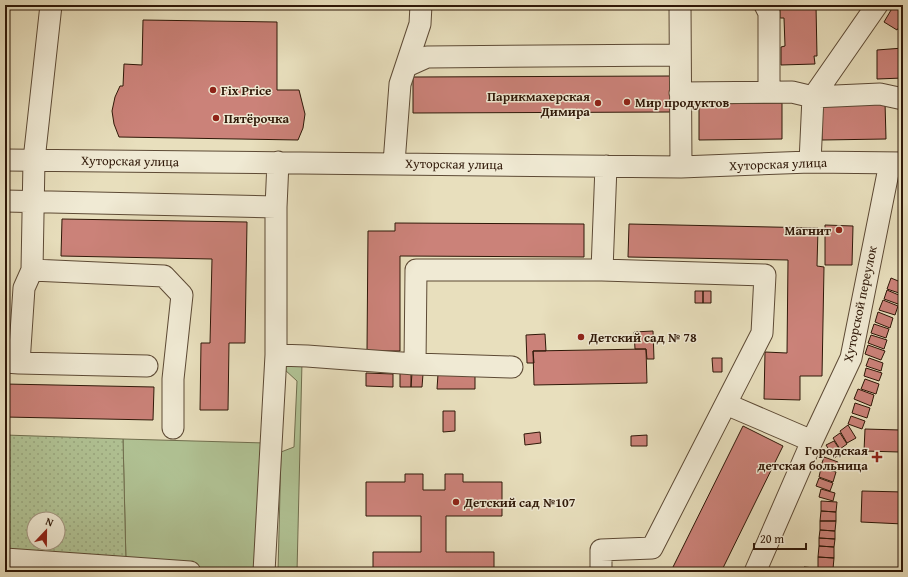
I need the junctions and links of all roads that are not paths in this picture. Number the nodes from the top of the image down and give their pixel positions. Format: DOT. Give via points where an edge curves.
graph roads {
  1 [pos="51,5"];
  2 [pos="421,5"];
  3 [pos="680,5"];
  4 [pos="765,5"];
  5 [pos="877,5"];
  6 [pos="680,55"];
  7 [pos="407,66"];
  8 [pos="769,92"];
  9 [pos="680,93"];
  10 [pos="813,97"];
  11 [pos="903,99"];
  12 [pos="5,160"];
  13 [pos="34,160"];
  14 [pos="278,162"];
  15 [pos="810,162"];
  16 [pos="394,163"];
  17 [pos="896,163"];
  18 [pos="606,166"];
  19 [pos="681,167"];
  20 [pos="5,200"];
  21 [pos="34,201"];
  22 [pos="276,207"];
  23 [pos="32,270"];
  24 [pos="602,270"];
  25 [pos="276,355"];
  26 [pos="12,362"];
  27 [pos="415,364"];
  28 [pos="147,366"];
  29 [pos="512,367"];
  30 [pos="726,404"];
  31 [pos="173,428"];
  32 [pos="812,441"];
  33 [pos="5,559"];
  34 [pos="164,571"];
  35 [pos="190,572"];
  36 [pos="264,572"];
  37 [pos="601,572"];
  38 [pos="755,572"];
  1 -- 13 [label="street"];
  2 -- 7 [label="street" via="420,24"];
  3 -- 6 [label="street"];
  4 -- 8 [label="street" via="769,13"];
  5 -- 10 [label="street"];
  6 -- 7 [label="street" via="427,57"];
  6 -- 9 [label="street"];
  7 -- 16 [label="street" via="400,84"];
  8 -- 9 [label="street"];
  8 -- 10 [label="street" via="792,92"];
  9 -- 19 [label="street"];
  10 -- 11 [label="street" via="880,94"];
  10 -- 15 [label="street"];
  12 -- 13 [label="street, Хуторская улица"];
  13 -- 14 [label="street, Хуторская улица"];
  13 -- 21 [label="street"];
  14 -- 16 [label="street, Хуторская улица"];
  14 -- 22 [label="street"];
  15 -- 17 [label="street, Хуторская улица"];
  15 -- 19 [label="street, Хуторская улица"];
  16 -- 18 [label="street, Хуторская улица"];
  17 -- 32 [label="street, Хуторской переулок" via="851,358"];
  18 -- 19 [label="street, Хуторская улица"];
  18 -- 24 [label="street"];
  20 -- 21 [label="street"];
  21 -- 22 [label="street"];
  21 -- 23 [label="street"];
  22 -- 25 [label="street"];
  23 -- 26 [label="street" via="24,288"];
  23 -- 31 [label="street" via="164,276 182,295 173,379"];
  24 -- 27 [label="street" via="416,270"];
  24 -- 30 [label="street" via="765,275 762,333"];
  25 -- 27 [label="street"];
  25 -- 36 [label="street"];
  26 -- 28 [label="street"];
  27 -- 29 [label="street"];
  30 -- 32 [label="street"];
  30 -- 37 [label="street" via="652,548 601,550"];
  32 -- 38 [label="street, Хуторской переулок"];
  33 -- 34 [label="street"];
  34 -- 35 [label="street"];
}
